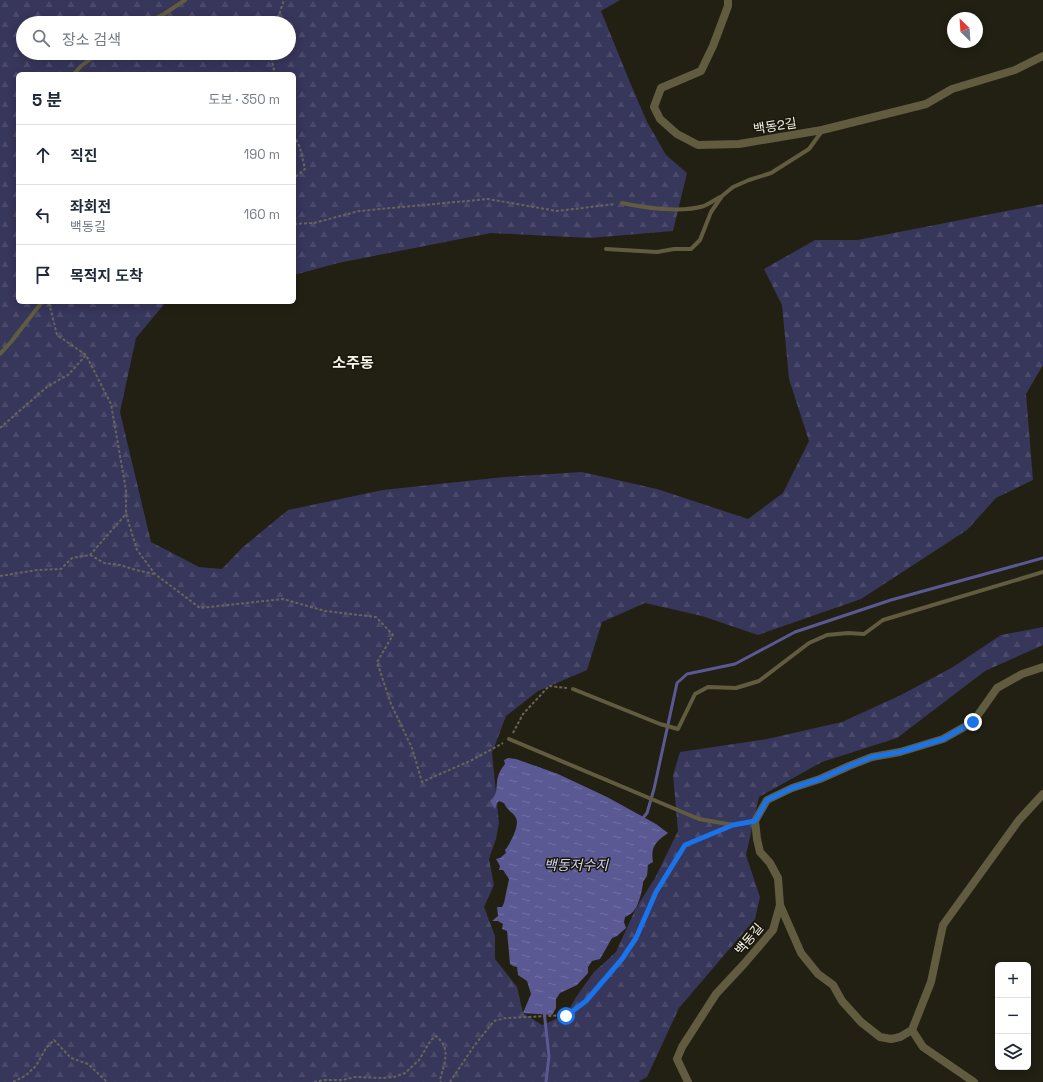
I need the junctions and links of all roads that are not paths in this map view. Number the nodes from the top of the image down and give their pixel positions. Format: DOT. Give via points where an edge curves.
graph roads {
  1 [pos="185,0"];
  2 [pos="728,0"];
  3 [pos="160,16"];
  4 [pos="1043,56"];
  5 [pos="90,60"];
  6 [pos="76,72"];
  7 [pos="822,130"];
  8 [pos="722,196"];
  9 [pos="622,203"];
  10 [pos="606,248"];
  11 [pos="40,304"];
  12 [pos="0,354"];
  13 [pos="1043,572"];
  14 [pos="1043,667"];
  15 [pos="573,689"];
  16 [pos="509,739"];
  17 [pos="1043,794"];
  18 [pos="755,821"];
  19 [pos="780,905"];
  20 [pos="912,1030"];
  21 [pos="688,1082"];
  22 [pos="974,1082"];
  1 -- 3 [label="lane"];
  2 -- 7 [label="street, 백동2길" via="713,46 701,71 661,88 654,107 660,119 677,134 698,145 739,144"];
  4 -- 7 [label="street, 백동2길" via="1015,70 952,89 926,104"];
  5 -- 6 [label="lane"];
  7 -- 8 [label="lane" via="809,149 771,173 733,187"];
  8 -- 9 [label="lane" via="704,206 690,209 650,208"];
  8 -- 10 [label="lane" via="711,212 700,240 691,249 657,252"];
  11 -- 12 [label="lane"];
  13 -- 15 [label="lane" via="883,620 864,634 827,635 809,643 759,681 736,688 708,687 695,694 678,729"];
  14 -- 18 [label="street" via="1022,674 997,688 973,722 943,739 900,752 872,757 792,788 767,800"];
  16 -- 18 [label="lane" via="699,819 733,825"];
  17 -- 20 [label="street" via="1019,820 943,925 931,982"];
  18 -- 19 [label="street, 백동길" via="760,852 778,878"];
  19 -- 20 [label="street" via="801,953 818,974 833,985 842,1001 861,1022 880,1037 891,1039"];
  19 -- 21 [label="street, 백동길" via="773,930 716,994 682,1047 677,1059"];
  20 -- 22 [label="street" via="922,1047"];
}
